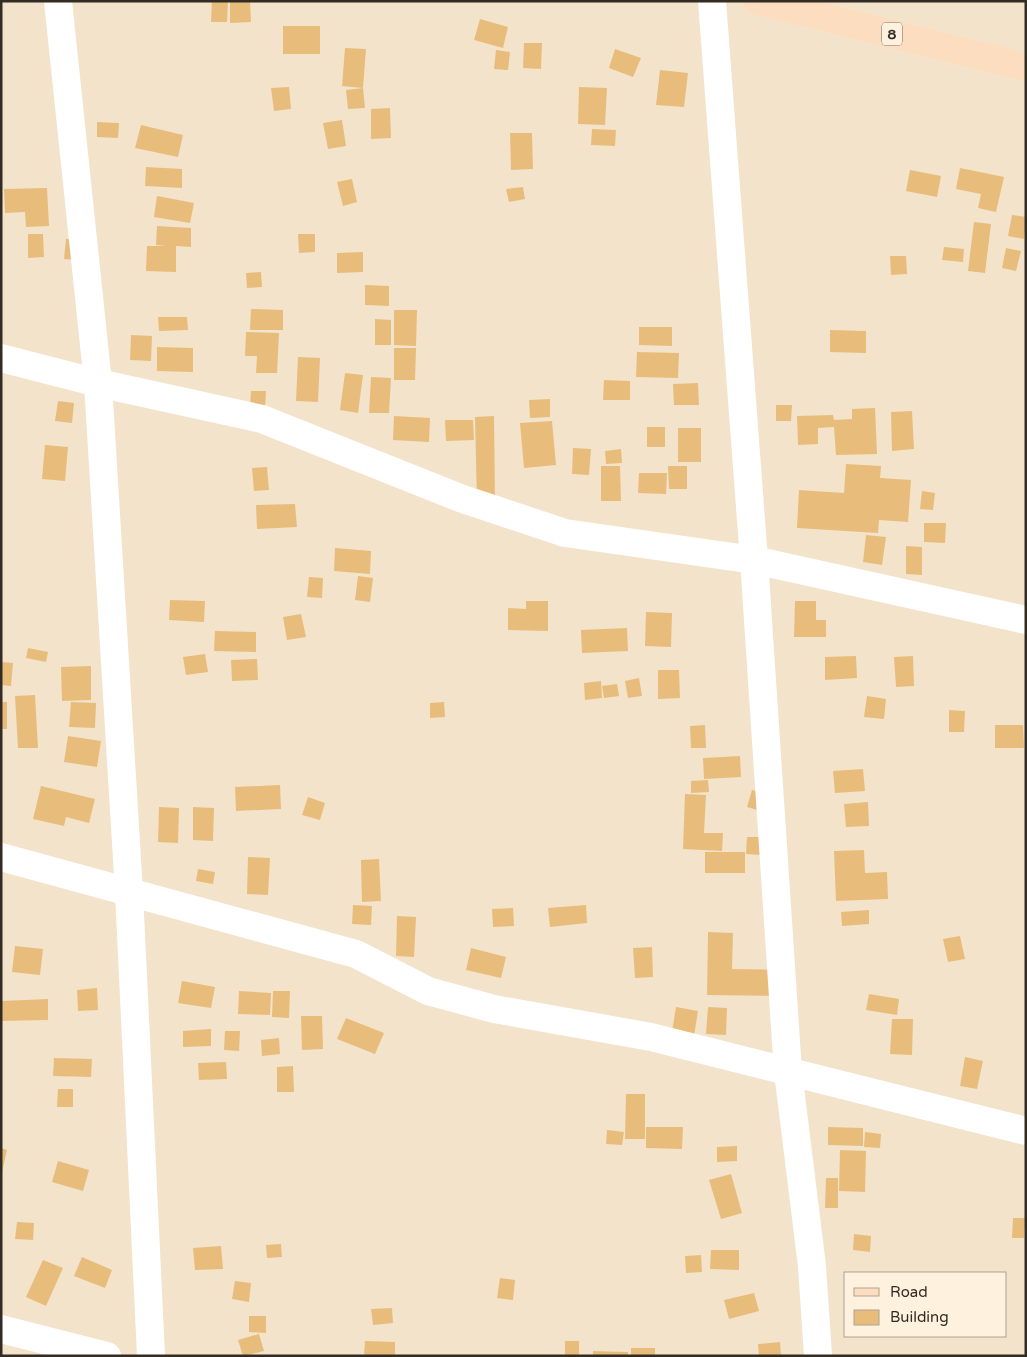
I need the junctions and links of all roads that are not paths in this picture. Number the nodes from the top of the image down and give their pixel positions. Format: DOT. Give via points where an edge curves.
graph roads {
  1 [pos="58,1"];
  2 [pos="712,1"];
  3 [pos="758,1"];
  4 [pos="1026,67"];
  5 [pos="1,358"];
  6 [pos="98,383"];
  7 [pos="754,560"];
  8 [pos="1026,620"];
  9 [pos="1,857"];
  10 [pos="129,892"];
  11 [pos="788,1072"];
  12 [pos="1026,1131"];
  13 [pos="1,1329"];
  14 [pos="107,1356"];
  15 [pos="151,1356"];
  16 [pos="818,1356"];
  1 -- 6 [label="street"];
  2 -- 7 [label="street"];
  3 -- 4 [label="main road, 8"];
  5 -- 6 [label="street"];
  6 -- 7 [label="street" via="262,419 460,498 565,533"];
  6 -- 10 [label="street"];
  7 -- 8 [label="street"];
  7 -- 11 [label="street"];
  9 -- 10 [label="street"];
  10 -- 11 [label="street" via="356,954 428,991 494,1009 651,1037"];
  10 -- 15 [label="street"];
  11 -- 12 [label="street"];
  11 -- 16 [label="street" via="812,1266"];
  13 -- 14 [label="street"];
}
